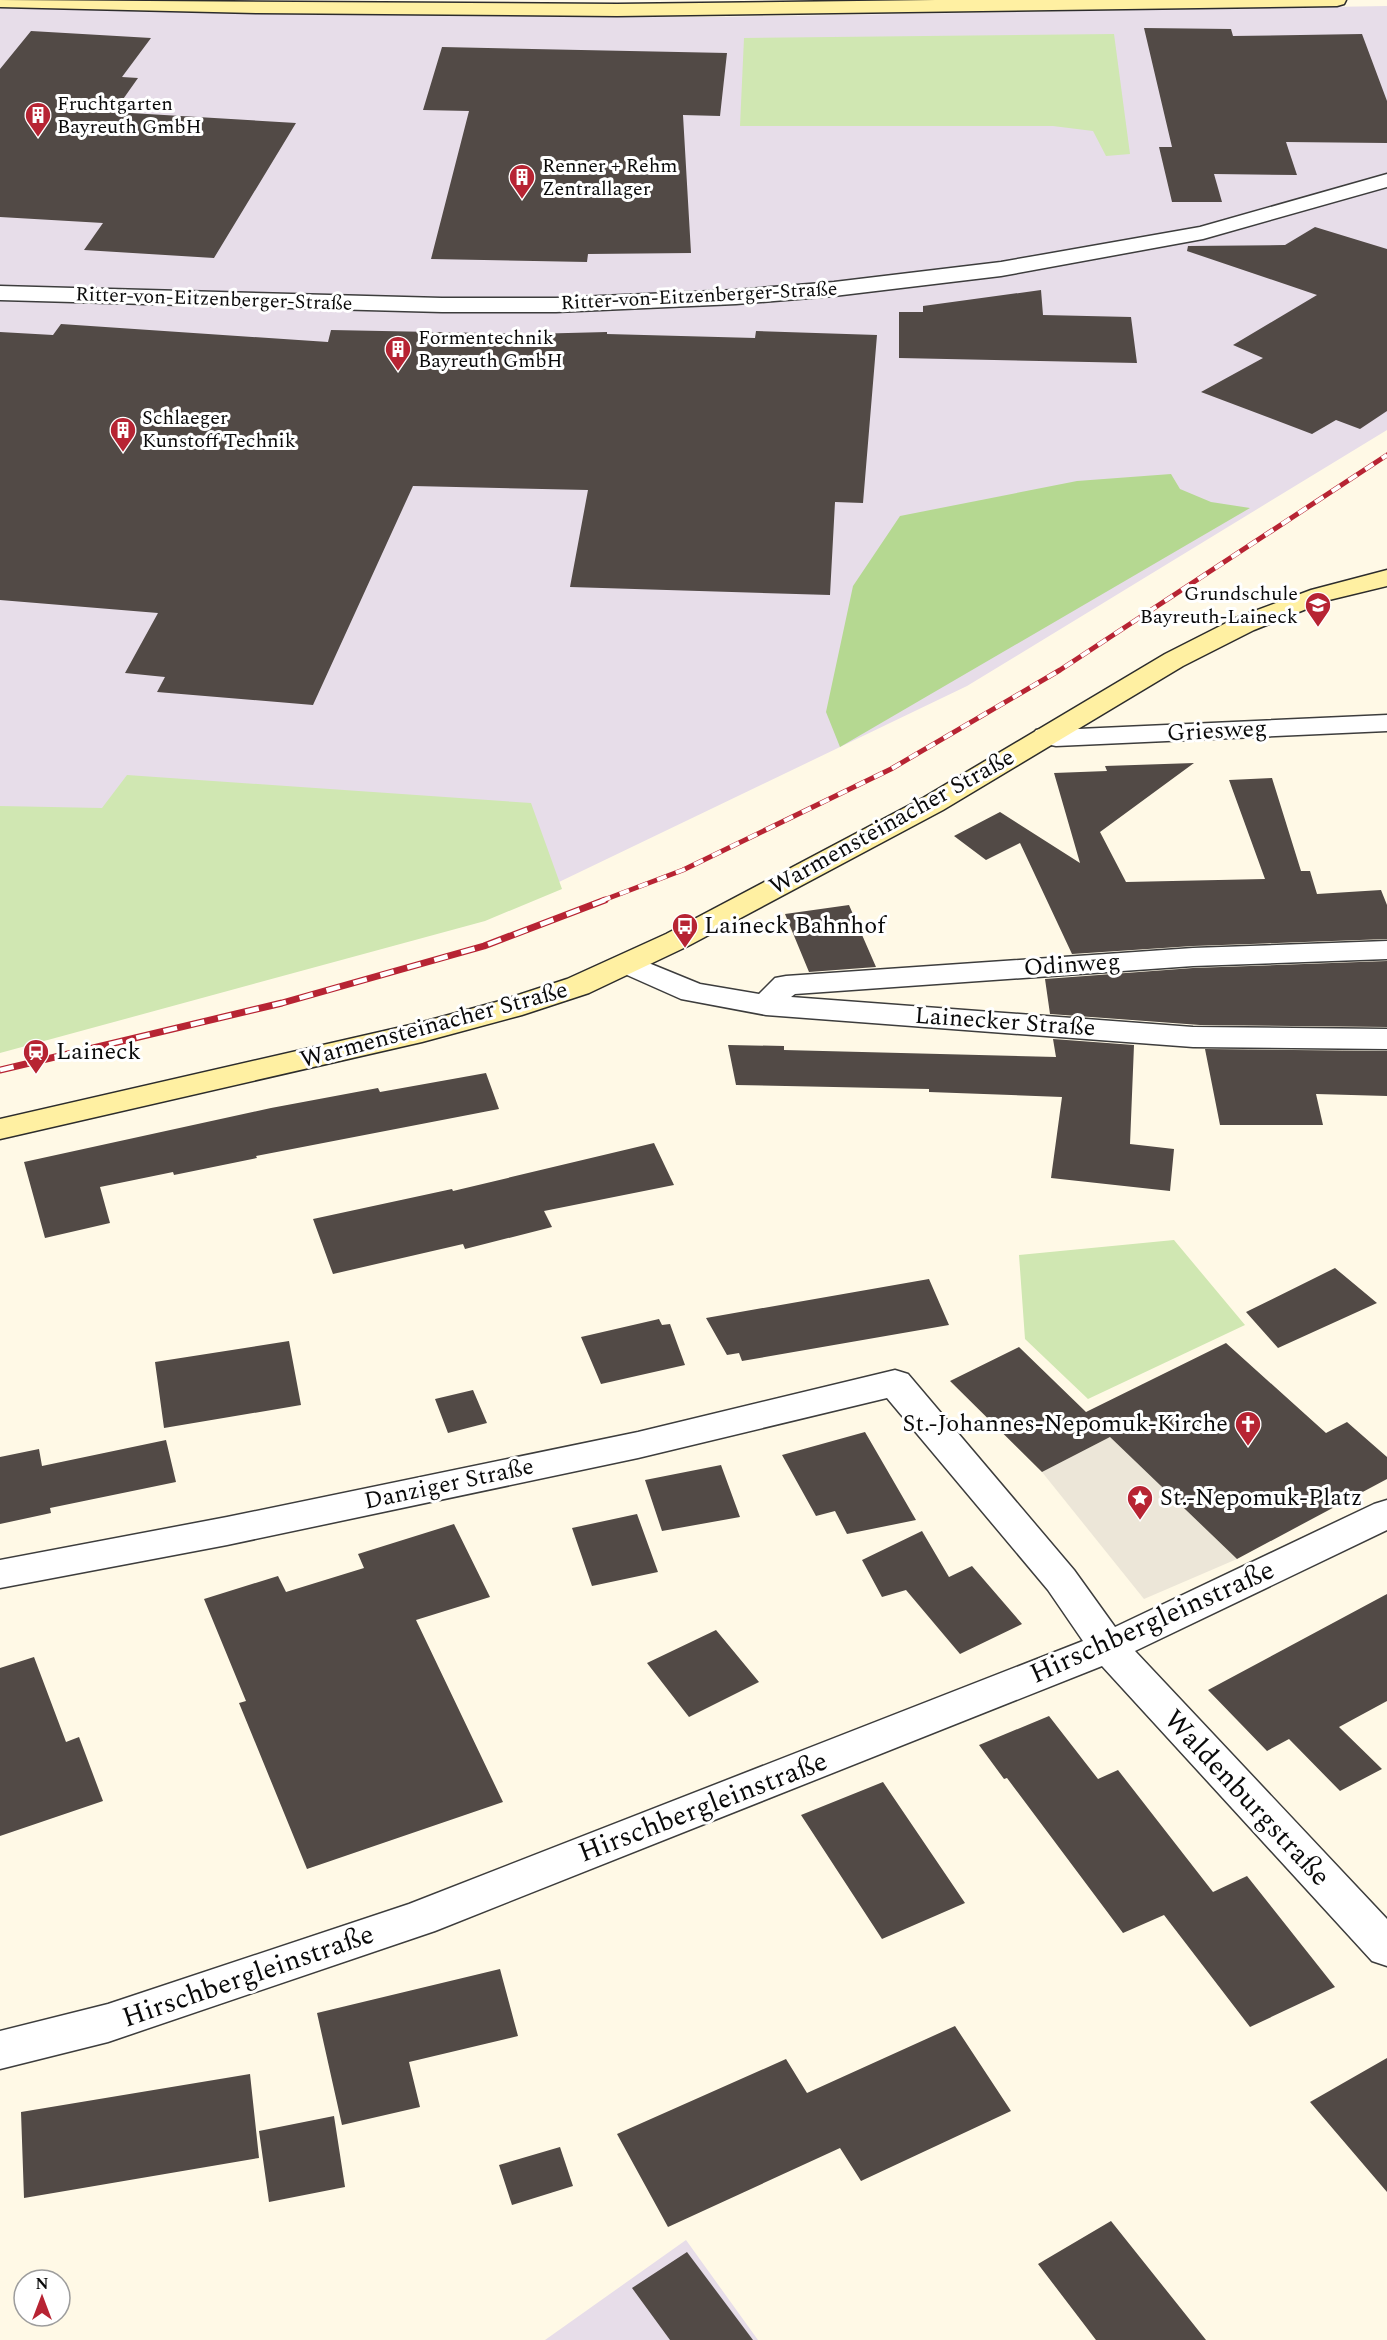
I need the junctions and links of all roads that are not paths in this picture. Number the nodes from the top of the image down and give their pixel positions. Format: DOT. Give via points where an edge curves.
graph roads {
  1 [pos="414,0"];
  2 [pos="1336,0"];
  3 [pos="0,1"];
  4 [pos="713,8"];
  5 [pos="1387,180"];
  6 [pos="0,293"];
  7 [pos="1387,578"];
  8 [pos="1387,723"];
  9 [pos="1046,736"];
  10 [pos="1387,950"];
  11 [pos="629,964"];
  12 [pos="766,1005"];
  13 [pos="1387,1039"];
  14 [pos="0,1128"];
  15 [pos="1387,1514"];
  16 [pos="0,1574"];
  17 [pos="1108,1647"];
  18 [pos="1387,1948"];
  19 [pos="0,2050"];
  1 -- 4 [label="main road"];
  2 -- 4 [label="main road"];
  3 -- 4 [label="main road" via="258,7"];
  5 -- 6 [label="street, Ritter-von-Eitzenberger-Straße" via="1203,233 1000,269 736,297 556,305 442,305"];
  7 -- 9 [label="main road, Warmensteinacher Straße" via="1320,596 1245,624 1174,660"];
  8 -- 9 [label="street, Griesweg"];
  9 -- 11 [label="main road, Warmensteinacher Straße" via="923,809"];
  10 -- 12 [label="street, Odinweg" via="1193,957 786,985"];
  11 -- 12 [label="street, Lainecker Straße" via="692,992"];
  11 -- 14 [label="main road, Warmensteinacher Straße" via="567,990 422,1032"];
  12 -- 13 [label="street, Lainecker Straße" via="1193,1037"];
  15 -- 17 [label="street, Hirschbergleinstraße"];
  16 -- 17 [label="street, Danziger Straße" via="615,1450 895,1383 1061,1580"];
  17 -- 18 [label="street, Waldenburgstraße"];
  17 -- 19 [label="street, Hirschbergleinstraße" via="420,1918 108,2023"];
}
